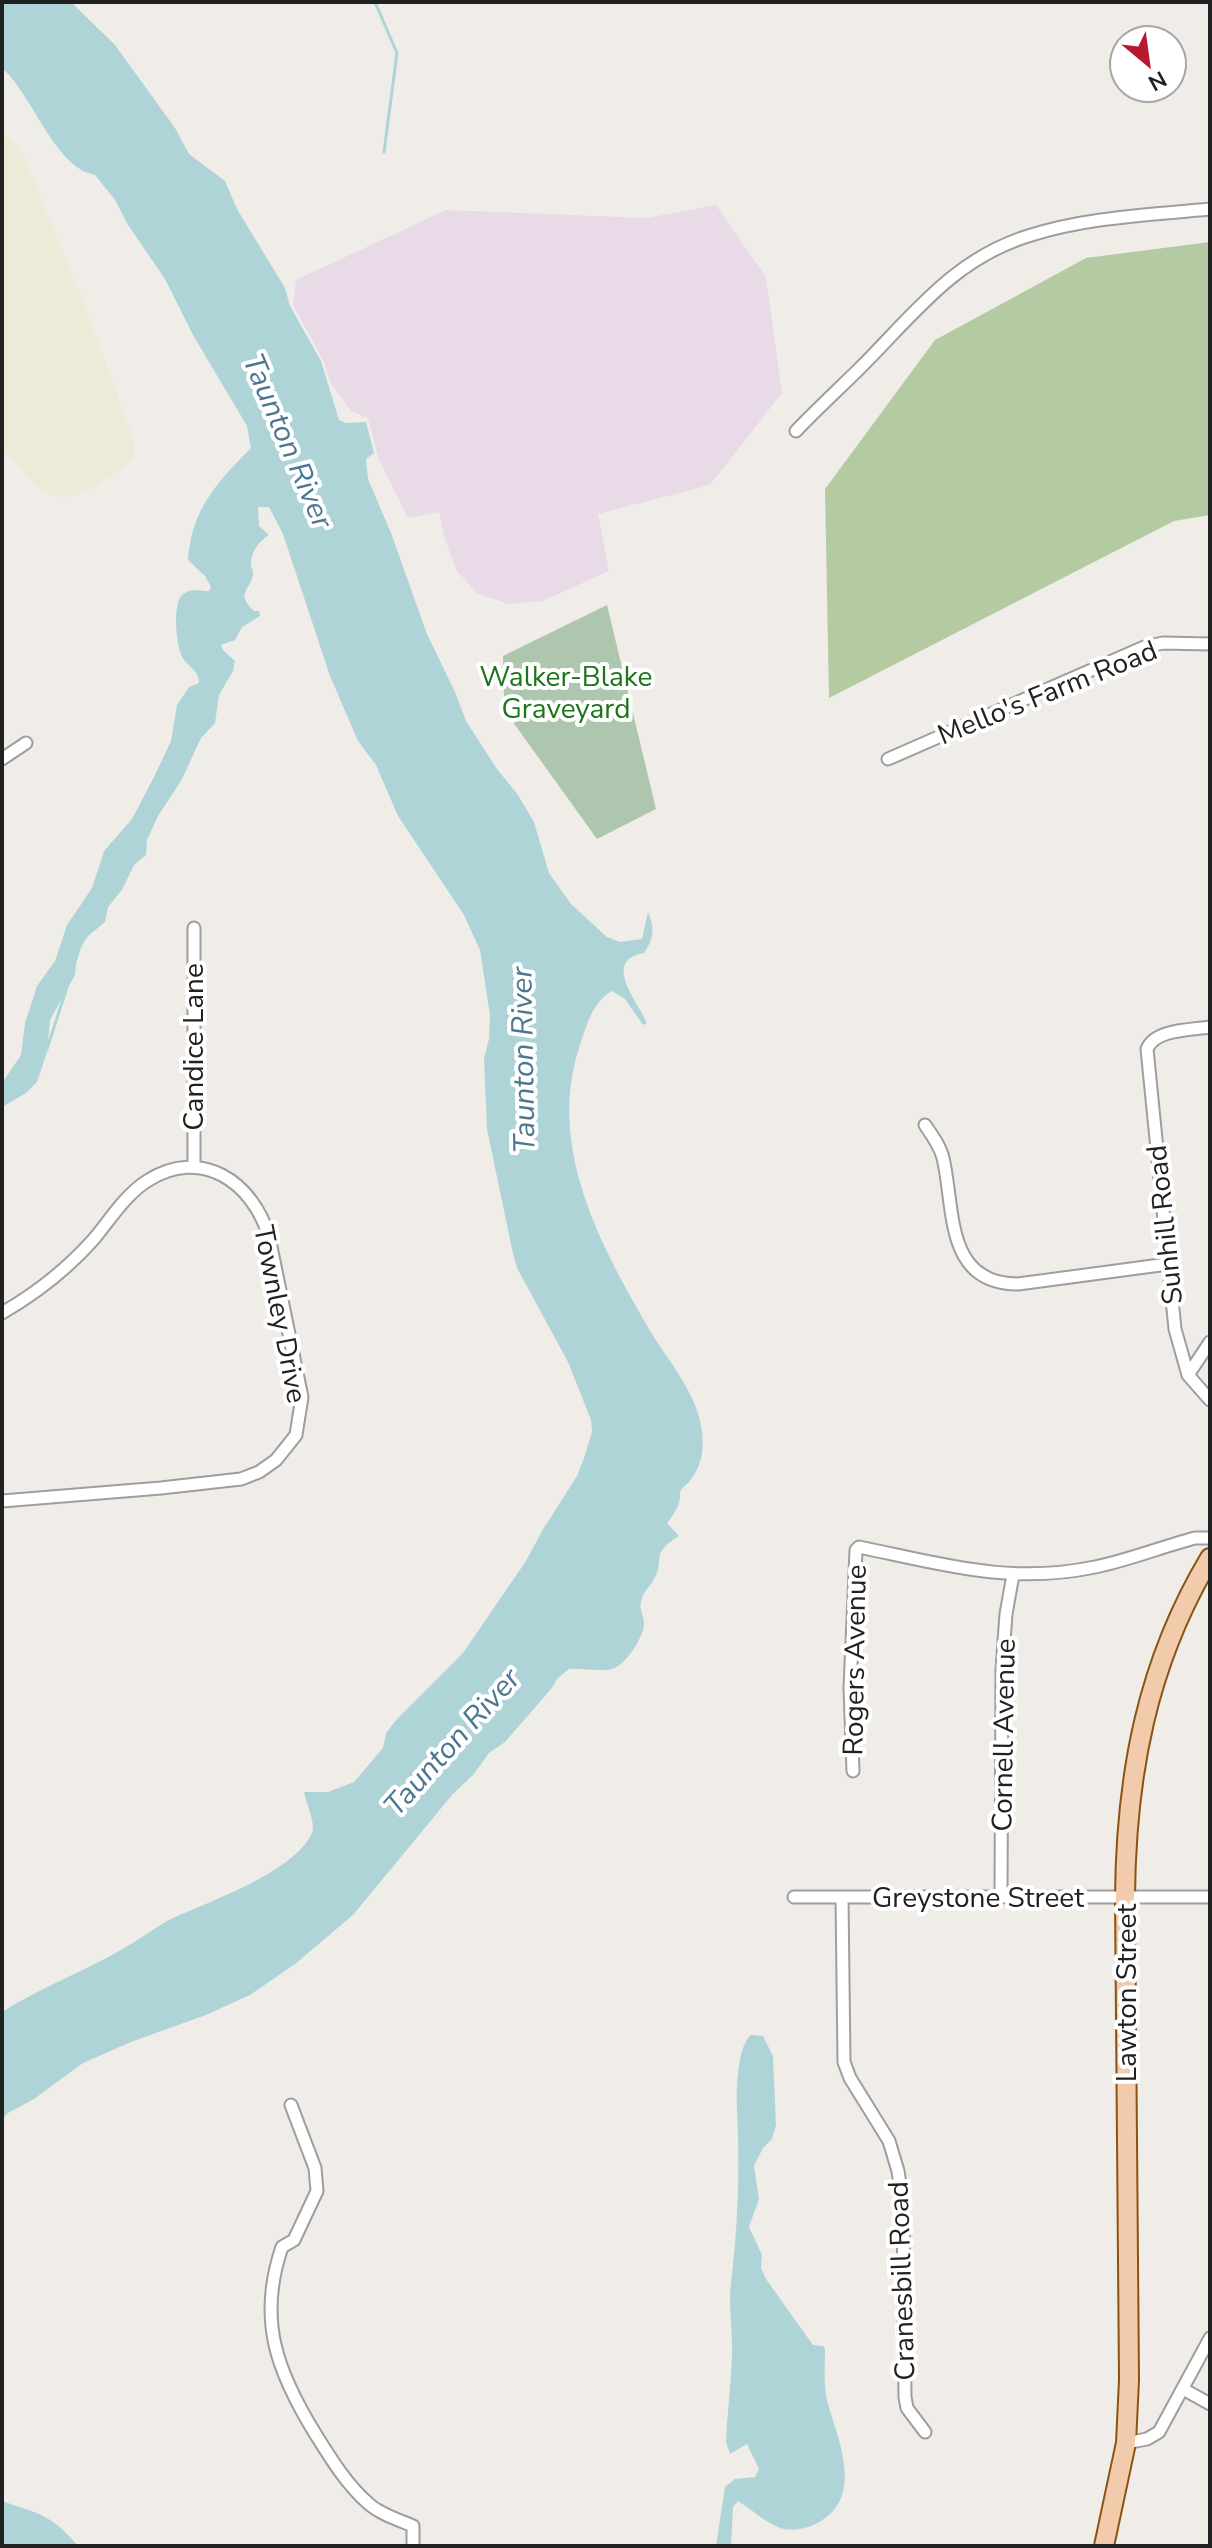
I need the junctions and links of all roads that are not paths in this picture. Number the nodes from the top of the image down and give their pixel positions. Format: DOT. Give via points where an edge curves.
graph roads {
  1 [pos="1210,209"];
  2 [pos="796,431"];
  3 [pos="1210,644"];
  4 [pos="26,743"];
  5 [pos="2,759"];
  6 [pos="888,759"];
  7 [pos="194,928"];
  8 [pos="1210,1027"];
  9 [pos="925,1125"];
  10 [pos="194,1166"];
  11 [pos="1168,1264"];
  12 [pos="2,1313"];
  13 [pos="1210,1342"];
  14 [pos="1188,1375"];
  15 [pos="1210,1400"];
  16 [pos="2,1501"];
  17 [pos="1210,1538"];
  18 [pos="1210,1558"];
  19 [pos="1013,1575"];
  20 [pos="853,1771"];
  21 [pos="794,1897"];
  22 [pos="842,1897"];
  23 [pos="1001,1897"];
  24 [pos="1125,1897"];
  25 [pos="1210,1897"];
  26 [pos="291,2105"];
  27 [pos="1210,2338"];
  28 [pos="1183,2389"];
  29 [pos="1210,2404"];
  30 [pos="925,2432"];
  31 [pos="1126,2443"];
  32 [pos="413,2546"];
  33 [pos="1104,2546"];
  1 -- 2 [label="street" via="1062,226 996,250 952,276 915,308"];
  3 -- 6 [label="street, Mello's Farm Road" via="1144,647"];
  4 -- 5 [label="street"];
  7 -- 10 [label="street, Candice Lane"];
  8 -- 11 [label="street, Sunhill Road" via="1163,1035 1151,1041 1147,1054"];
  9 -- 11 [label="street" via="943,1159 958,1245 986,1277 1018,1284"];
  10 -- 12 [label="street" via="143,1183 78,1256"];
  10 -- 16 [label="street, Townley Drive" via="238,1184 261,1212 302,1397 296,1435 272,1463 241,1479"];
  11 -- 14 [label="street, Sunhill Road" via="1175,1329"];
  13 -- 14 [label="street"];
  14 -- 15 [label="street, Sunhill Road"];
  17 -- 19 [label="street" via="1095,1567"];
  18 -- 24 [label="main road, Lawton Street" via="1168,1640 1138,1744 1125,1844"];
  19 -- 20 [label="street, Rogers Avenue" via="856,1550 849,1700"];
  19 -- 23 [label="street, Cornell Avenue" via="1003,1646"];
  21 -- 22 [label="street, Greystone Street"];
  22 -- 23 [label="street, Greystone Street"];
  22 -- 30 [label="street, Cranesbill Road" via="844,2062 889,2141 898,2171 905,2397"];
  23 -- 24 [label="street, Greystone Street"];
  24 -- 25 [label="street, Greystone Street"];
  24 -- 31 [label="main road, Lawton Street" via="1130,2315"];
  26 -- 32 [label="street" via="315,2168 317,2191 276,2265 270,2313 277,2357 297,2403 338,2468 370,2506 413,2526"];
  27 -- 28 [label="street"];
  28 -- 29 [label="street"];
  28 -- 31 [label="street" via="1159,2432"];
  31 -- 33 [label="main road, Lawton Street"];
}
